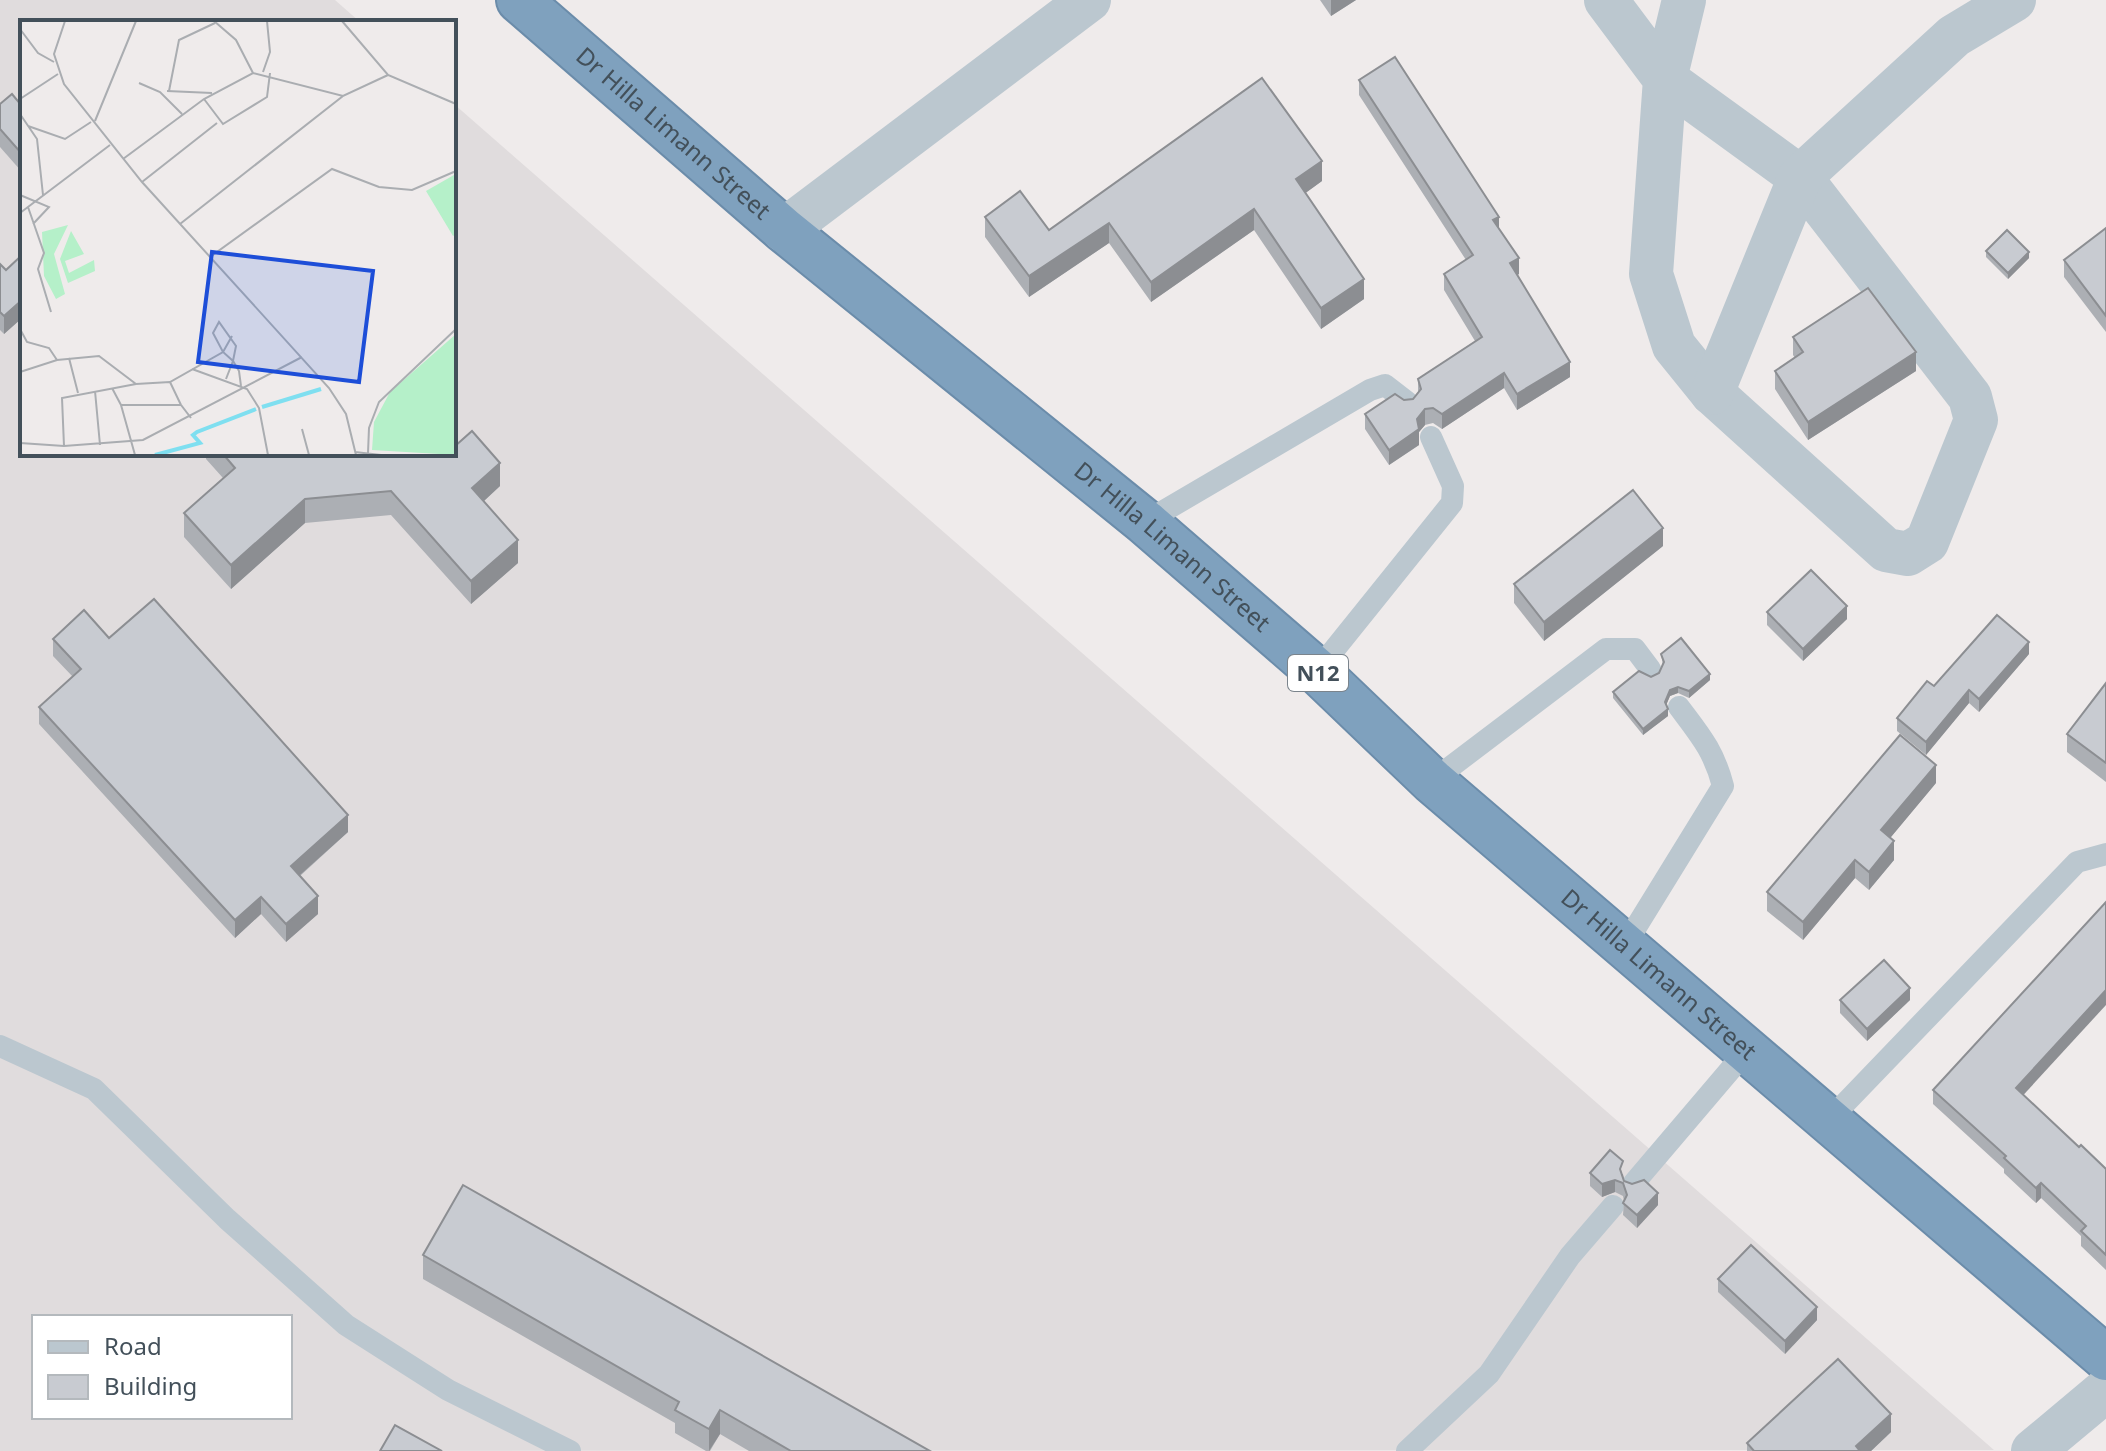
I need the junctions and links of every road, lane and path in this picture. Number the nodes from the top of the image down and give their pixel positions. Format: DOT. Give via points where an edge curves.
graph roads {
  1 [pos="519,0"];
  2 [pos="1089,0"];
  3 [pos="1606,0"];
  4 [pos="1684,0"];
  5 [pos="2014,0"];
  6 [pos="1665,79"];
  7 [pos="1800,177"];
  8 [pos="784,230"];
  9 [pos="1712,393"];
  10 [pos="1407,402"];
  11 [pos="1431,437"];
  12 [pos="1145,522"];
  13 [pos="1650,669"];
  14 [pos="1317,671"];
  15 [pos="1679,707"];
  16 [pos="1432,781"];
  17 [pos="2106,854"];
  18 [pos="1625,945"];
  19 [pos="0,1046"];
  20 [pos="1748,1049"];
  21 [pos="1828,1121"];
  22 [pos="1634,1183"];
  23 [pos="1613,1206"];
  24 [pos="2106,1358"];
  25 [pos="2106,1390"];
  26 [pos="570,1451"];
  27 [pos="1407,1451"];
  28 [pos="2033,1451"];
  1 -- 8 [label="highway, Dr Hilla Limann Street / N12"];
  2 -- 8 [label="street"];
  3 -- 6 [label="street"];
  4 -- 6 [label="street"];
  5 -- 7 [label="street" via="1954,36"];
  6 -- 7 [label="street"];
  6 -- 9 [label="street" via="1651,274 1674,346"];
  7 -- 9 [label="street"];
  7 -- 9 [label="street" via="1970,397 1976,420 1927,542 1908,554 1886,550"];
  8 -- 12 [label="highway, Dr Hilla Limann Street / N12"];
  10 -- 12 [label="lane" via="1385,385 1370,390"];
  11 -- 14 [label="lane" via="1453,486 1452,503"];
  12 -- 14 [label="highway, Dr Hilla Limann Street / N12"];
  13 -- 16 [label="lane" via="1635,649 1606,649"];
  14 -- 16 [label="highway, Dr Hilla Limann Street / N12"];
  15 -- 18 [label="lane" via="1716,760 1723,786"];
  16 -- 18 [label="highway, Dr Hilla Limann Street / N12"];
  17 -- 21 [label="lane" via="2077,862"];
  18 -- 20 [label="highway, Dr Hilla Limann Street / N12"];
  19 -- 26 [label="lane" via="94,1089 346,1325 448,1390"];
  20 -- 21 [label="highway, Dr Hilla Limann Street / N12"];
  20 -- 22 [label="lane"];
  21 -- 24 [label="highway, Dr Hilla Limann Street / N12"];
  23 -- 27 [label="lane" via="1570,1256 1489,1374"];
  25 -- 28 [label="street"];
}
